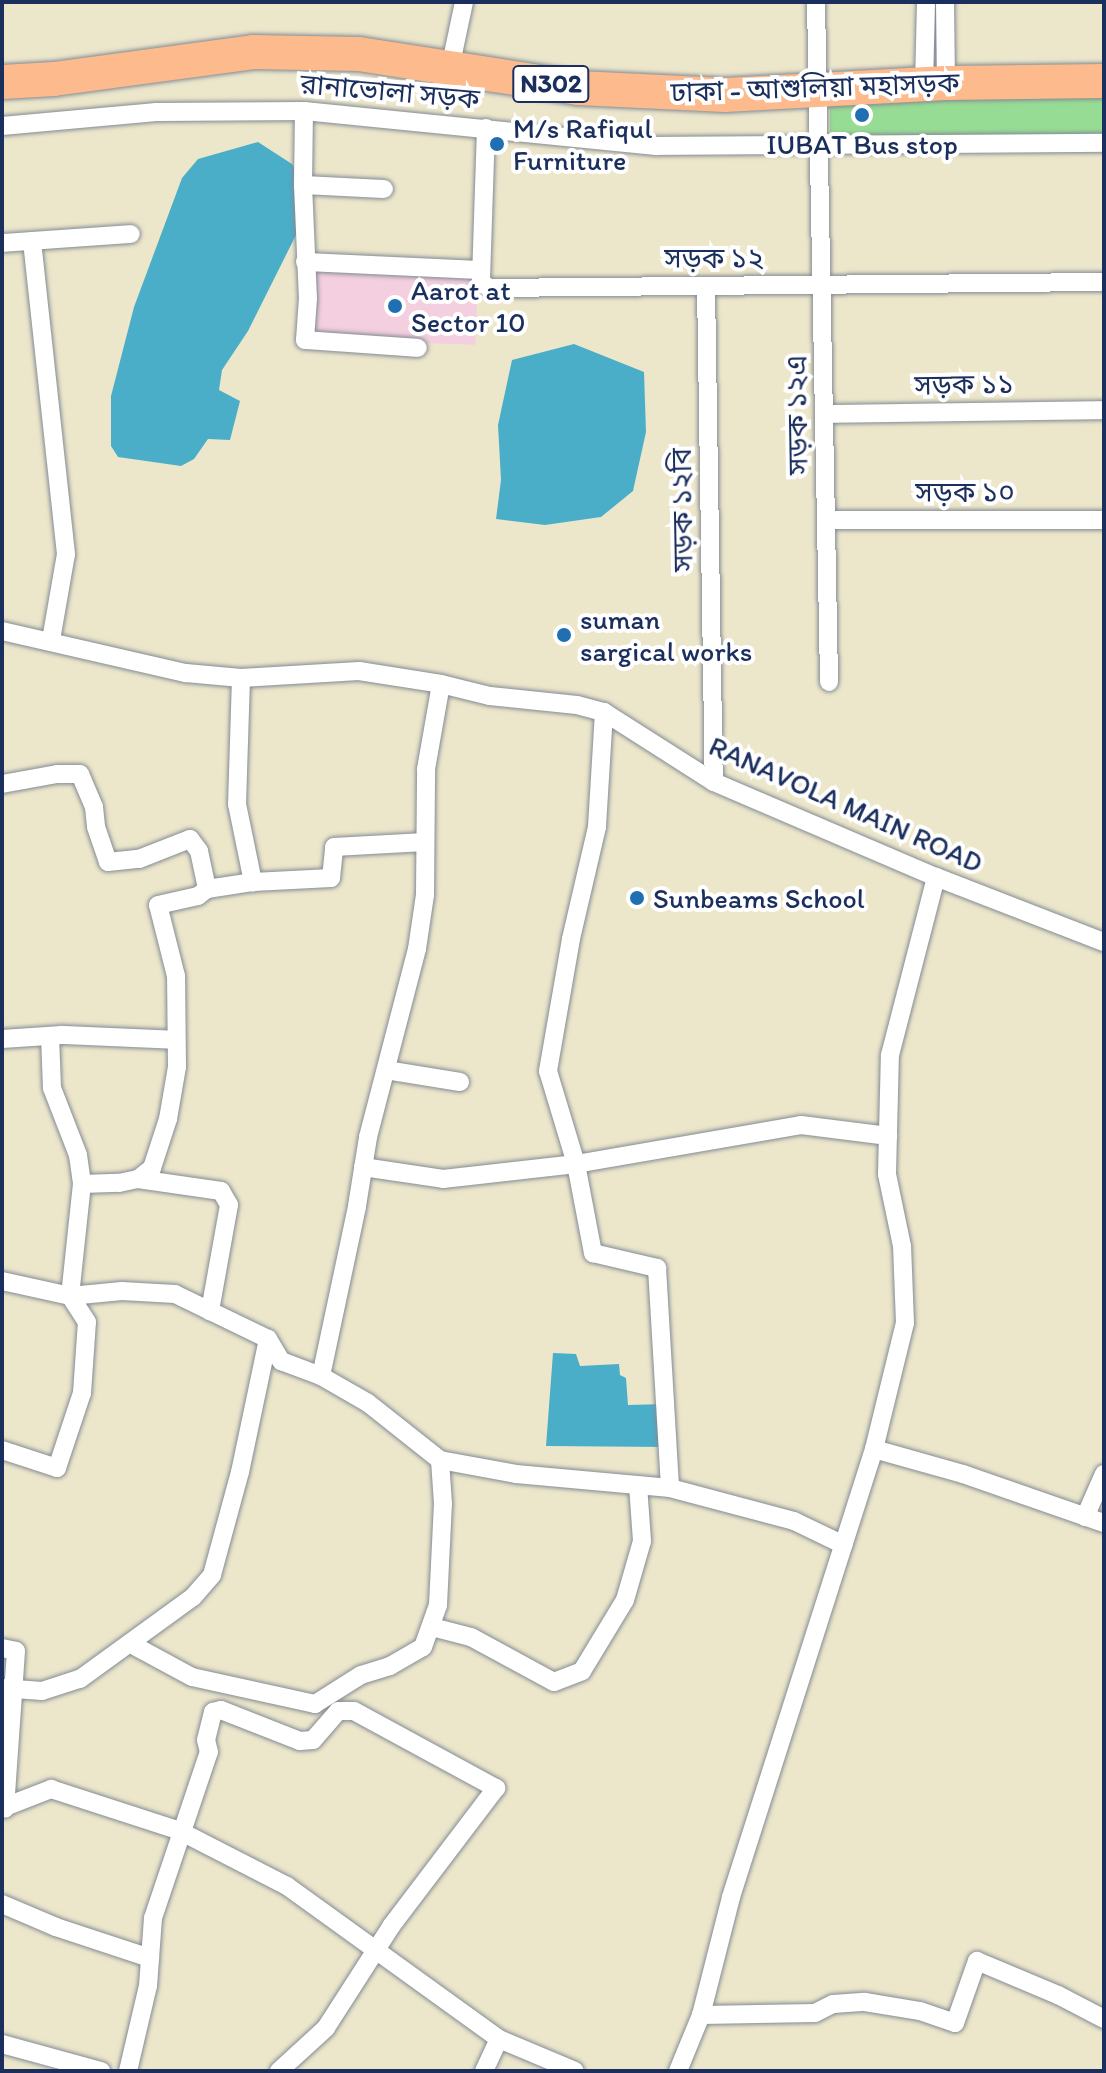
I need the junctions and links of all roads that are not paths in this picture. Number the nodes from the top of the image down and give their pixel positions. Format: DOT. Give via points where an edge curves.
graph roads {
  1 [pos="464,2"];
  2 [pos="816,2"];
  3 [pos="926,2"];
  4 [pos="945,2"];
  5 [pos="450,68"];
  6 [pos="1104,81"];
  7 [pos="2,82"];
  8 [pos="935,84"];
  9 [pos="818,91"];
  10 [pos="304,111"];
  11 [pos="2,126"];
  12 [pos="486,128"];
  13 [pos="1104,143"];
  14 [pos="821,147"];
  15 [pos="303,185"];
  16 [pos="384,189"];
  17 [pos="131,234"];
  18 [pos="32,241"];
  19 [pos="2,243"];
  20 [pos="305,262"];
  21 [pos="481,270"];
  22 [pos="1104,282"];
  23 [pos="706,286"];
  24 [pos="823,287"];
  25 [pos="418,348"];
  26 [pos="1104,410"];
  27 [pos="825,414"];
  28 [pos="826,520"];
  29 [pos="1104,520"];
  30 [pos="2,631"];
  31 [pos="51,640"];
  32 [pos="241,678"];
  33 [pos="829,682"];
  34 [pos="441,684"];
  35 [pos="604,712"];
  36 [pos="714,782"];
  37 [pos="2,784"];
  38 [pos="425,842"];
  39 [pos="936,877"];
  40 [pos="253,882"];
  41 [pos="207,889"];
  42 [pos="1104,942"];
  43 [pos="50,1036"];
  44 [pos="2,1039"];
  45 [pos="176,1040"];
  46 [pos="386,1070"];
  47 [pos="460,1082"];
  48 [pos="888,1136"];
  49 [pos="576,1164"];
  50 [pos="363,1167"];
  51 [pos="138,1179"];
  52 [pos="82,1184"];
  53 [pos="2,1281"];
  54 [pos="70,1296"];
  55 [pos="210,1311"];
  56 [pos="268,1339"];
  57 [pos="321,1376"];
  58 [pos="874,1449"];
  59 [pos="2,1450"];
  60 [pos="440,1460"];
  61 [pos="1104,1474"];
  62 [pos="638,1485"];
  63 [pos="670,1488"];
  64 [pos="1085,1517"];
  65 [pos="1104,1523"];
  66 [pos="844,1545"];
  67 [pos="432,1627"];
  68 [pos="131,1644"];
  69 [pos="2,1648"];
  70 [pos="7,1688"];
  71 [pos="3,1809"];
  72 [pos="180,1831"];
  73 [pos="2,1904"];
  74 [pos="374,1952"];
  75 [pos="150,1958"];
  76 [pos="701,2015"];
  77 [pos="1104,2019"];
  78 [pos="499,2039"];
  79 [pos="2,2044"];
  80 [pos="101,2071"];
  81 [pos="128,2071"];
  82 [pos="279,2071"];
  83 [pos="484,2071"];
  84 [pos="575,2071"];
  85 [pos="678,2071"];
  1 -- 5 [label="street"];
  2 -- 9 [label="street, সড়ক ১২এ"];
  3 -- 8 [label="street"];
  4 -- 8 [label="street"];
  5 -- 7 [label="highway, ঢাকা - আশুলিয়া মহাসড়ক / N302" via="359,54 253,52"];
  5 -- 9 [label="highway, ঢাকা - আশুলিয়া মহাসড়ক / N302" via="578,88 725,95"];
  6 -- 8 [label="highway, ঢাকা - আশুলিয়া মহাসড়ক / N302"];
  8 -- 9 [label="highway, ঢাকা - আশুলিয়া মহাসড়ক / N302"];
  9 -- 14 [label="street, সড়ক ১২এ"];
  10 -- 11 [label="street, রানাভোলা সড়ক" via="156,112"];
  10 -- 12 [label="street, রানাভোলা সড়ক"];
  10 -- 15 [label="street"];
  12 -- 14 [label="street, রানাভোলা সড়ক" via="656,146"];
  12 -- 21 [label="street"];
  13 -- 14 [label="street, রানাভোলা সড়ক"];
  14 -- 24 [label="street, সড়ক ১২এ"];
  15 -- 16 [label="street"];
  15 -- 20 [label="street"];
  17 -- 18 [label="street"];
  18 -- 19 [label="street"];
  18 -- 31 [label="street" via="66,554"];
  20 -- 21 [label="street"];
  20 -- 25 [label="street" via="305,340"];
  21 -- 23 [label="street, সড়ক ১২" via="481,282 489,288"];
  22 -- 24 [label="street, সড়ক ১২"];
  23 -- 24 [label="street, সড়ক ১২"];
  23 -- 36 [label="street, সড়ক ১২বি"];
  24 -- 27 [label="street, সড়ক ১২এ"];
  26 -- 27 [label="street, সড়ক ১১"];
  27 -- 28 [label="street, সড়ক ১২এ"];
  28 -- 29 [label="street, সড়ক ১০"];
  28 -- 33 [label="street, সড়ক ১২এ"];
  30 -- 31 [label="street, RANAVOLA MAIN ROAD"];
  31 -- 32 [label="street, RANAVOLA MAIN ROAD" via="186,673"];
  32 -- 34 [label="street, RANAVOLA MAIN ROAD" via="359,671"];
  32 -- 40 [label="street" via="237,804"];
  34 -- 35 [label="street, RANAVOLA MAIN ROAD"];
  34 -- 38 [label="street" via="426,769"];
  35 -- 36 [label="street, RANAVOLA MAIN ROAD"];
  35 -- 49 [label="street" via="597,827 548,1071"];
  36 -- 39 [label="street, RANAVOLA MAIN ROAD"];
  37 -- 41 [label="street" via="80,774 108,862 139,859 190,839 199,851"];
  38 -- 40 [label="street" via="334,847 331,878"];
  38 -- 46 [label="street" via="417,949"];
  39 -- 42 [label="street, RANAVOLA MAIN ROAD"];
  39 -- 48 [label="street" via="890,1055"];
  40 -- 41 [label="street"];
  41 -- 45 [label="street" via="158,905 176,976"];
  43 -- 44 [label="street"];
  43 -- 45 [label="street"];
  43 -- 52 [label="street" via="52,1088 78,1155"];
  45 -- 51 [label="street" via="168,1119 152,1168"];
  46 -- 47 [label="street"];
  46 -- 50 [label="street"];
  48 -- 49 [label="street" via="801,1125"];
  48 -- 58 [label="street" via="887,1174 902,1246 905,1323"];
  49 -- 50 [label="street" via="443,1179"];
  49 -- 63 [label="street" via="593,1253 657,1268"];
  50 -- 57 [label="street"];
  51 -- 52 [label="street"];
  51 -- 55 [label="street" via="221,1191 229,1205"];
  52 -- 54 [label="street"];
  53 -- 54 [label="street"];
  54 -- 55 [label="street" via="122,1291 175,1294"];
  54 -- 59 [label="street" via="87,1322 82,1393 57,1468"];
  55 -- 56 [label="street"];
  56 -- 57 [label="street" via="281,1361"];
  56 -- 68 [label="street" via="212,1575 193,1597"];
  57 -- 60 [label="street" via="368,1403"];
  58 -- 64 [label="street"];
  58 -- 66 [label="street"];
  60 -- 62 [label="street" via="516,1474"];
  60 -- 67 [label="street" via="443,1504 438,1605"];
  61 -- 64 [label="street"];
  62 -- 63 [label="street"];
  62 -- 67 [label="street" via="642,1541 625,1600 582,1671 554,1682 471,1637"];
  63 -- 66 [label="street" via="794,1521"];
  64 -- 65 [label="street"];
  66 -- 76 [label="street" via="731,1897"];
  67 -- 68 [label="street" via="423,1647 361,1675 315,1704 192,1677"];
  68 -- 70 [label="street" via="59,1688"];
  69 -- 70 [label="street" via="16,1651"];
  70 -- 71 [label="street"];
  71 -- 72 [label="street" via="51,1789"];
  72 -- 74 [label="street" via="287,1886"];
  72 -- 74 [label="street" via="209,1752 206,1740 213,1712 218,1710 300,1741 313,1740 338,1711 354,1711 496,1788"];
  72 -- 75 [label="street" via="153,1918"];
  73 -- 75 [label="street"];
  74 -- 78 [label="street"];
  74 -- 82 [label="street" via="326,2028"];
  75 -- 81 [label="street"];
  76 -- 77 [label="street" via="815,2013 833,2004 865,2002 955,2023 977,1961"];
  76 -- 85 [label="street"];
  78 -- 83 [label="street"];
  78 -- 84 [label="street"];
  79 -- 80 [label="street"];
}
